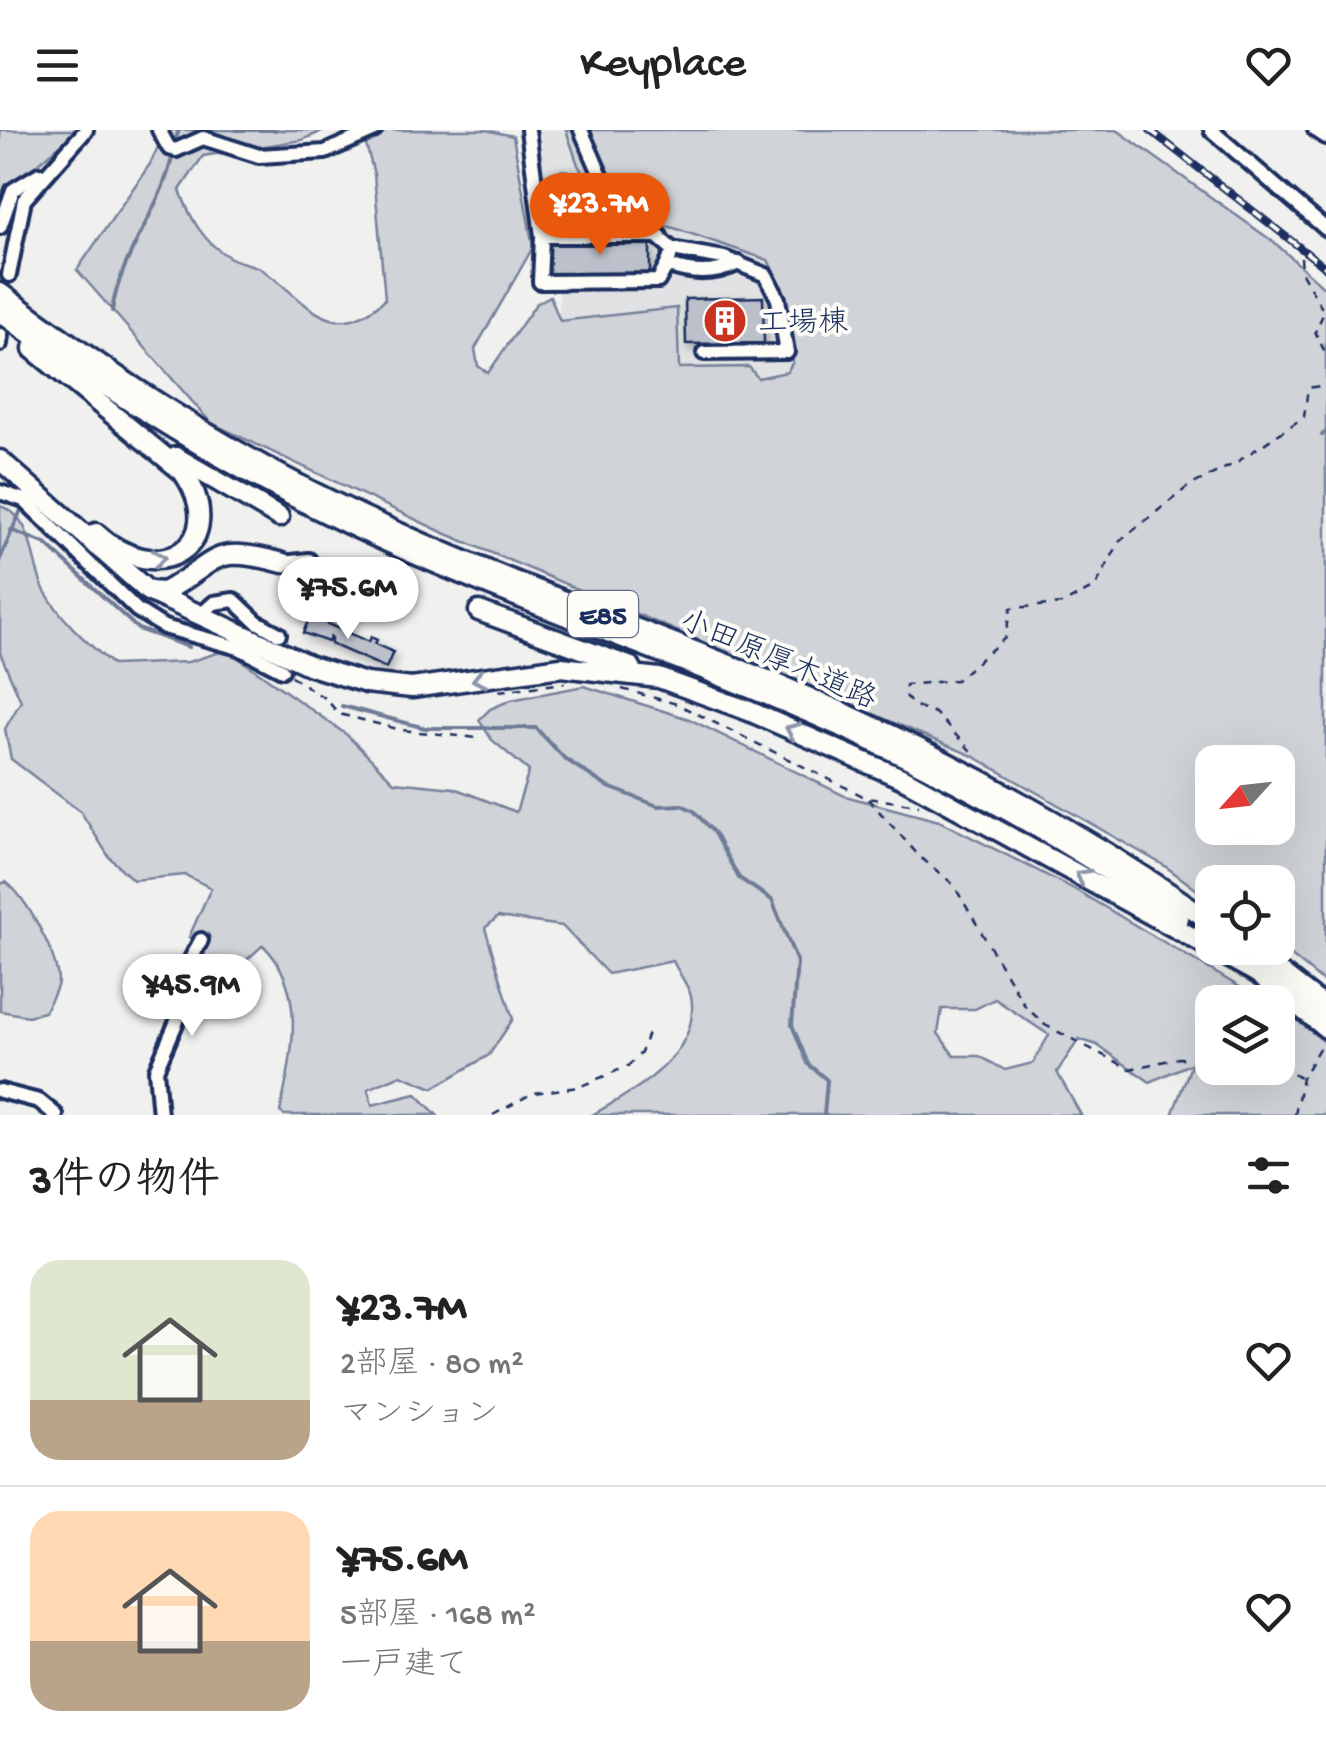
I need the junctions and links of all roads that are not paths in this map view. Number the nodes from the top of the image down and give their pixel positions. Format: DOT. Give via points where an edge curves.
graph roads {
  1 [pos="86,130"];
  2 [pos="159,130"];
  3 [pos="375,130"];
  4 [pos="580,130"];
  5 [pos="1210,130"];
  6 [pos="1314,130"];
  7 [pos="523,131"];
  8 [pos="1326,137"];
  9 [pos="50,168"];
  10 [pos="0,226"];
  11 [pos="1326,229"];
  12 [pos="542,236"];
  13 [pos="660,236"];
  14 [pos="672,249"];
  15 [pos="739,263"];
  16 [pos="667,264"];
  17 [pos="3,286"];
  18 [pos="9,309"];
  19 [pos="0,333"];
  20 [pos="704,353"];
  21 [pos="100,406"];
  22 [pos="0,445"];
  23 [pos="0,460"];
  24 [pos="0,492"];
  25 [pos="279,517"];
  26 [pos="308,560"];
  27 [pos="284,563"];
  28 [pos="148,591"];
  29 [pos="205,611"];
  30 [pos="479,611"];
  31 [pos="279,634"];
  32 [pos="288,669"];
  33 [pos="659,678"];
  34 [pos="1195,910"];
  35 [pos="1195,930"];
  36 [pos="202,940"];
  37 [pos="1246,965"];
  38 [pos="1270,965"];
  39 [pos="1259,974"];
  40 [pos="1326,1008"];
  41 [pos="1326,1030"];
  42 [pos="0,1091"];
  43 [pos="56,1115"];
  44 [pos="160,1115"];
  1 -- 9 [label="street"];
  2 -- 3 [label="street" via="176,150 203,138 259,156 325,152"];
  4 -- 13 [label="street" via="610,196"];
  5 -- 11 [label="street"];
  6 -- 8 [label="street"];
  7 -- 12 [label="street"];
  9 -- 10 [label="street" via="13,190"];
  9 -- 17 [label="street" via="24,200"];
  12 -- 13 [label="street"];
  12 -- 16 [label="street" via="540,282 658,282"];
  13 -- 14 [label="street"];
  14 -- 15 [label="street"];
  14 -- 16 [label="street"];
  15 -- 16 [label="street" via="708,273"];
  15 -- 20 [label="street" via="772,282 787,352"];
  17 -- 18 [label="highway"];
  18 -- 34 [label="highway, 小田原厚木道路 / E85" via="288,479 954,765 1118,858"];
  18 -- 35 [label="highway, 小田原厚木道路 / E85" via="141,410 282,491 426,559 904,757 1070,847"];
  19 -- 21 [label="highway"];
  22 -- 21 [label="highway, one-way" via="115,548 138,560 171,557 195,534 197,497 182,472"];
  21 -- 25 [label="highway"];
  23 -- 28 [label="highway"];
  24 -- 32 [label="street" via="24,500 164,628 190,627"];
  26 -- 27 [label="street"];
  27 -- 28 [label="highway" via="228,554 164,592"];
  33 -- 28 [label="highway, one-way" via="561,667 434,687 366,683 311,666"];
  29 -- 31 [label="street" via="234,600"];
  30 -- 33 [label="highway"];
  39 -- 33 [label="highway, one-way" via="906,780"];
  36 -- 44 [label="street" via="156,1070"];
  37 -- 39 [label="highway"];
  38 -- 40 [label="highway"];
  39 -- 41 [label="highway"];
  42 -- 43 [label="street" via="39,1101"];
}
